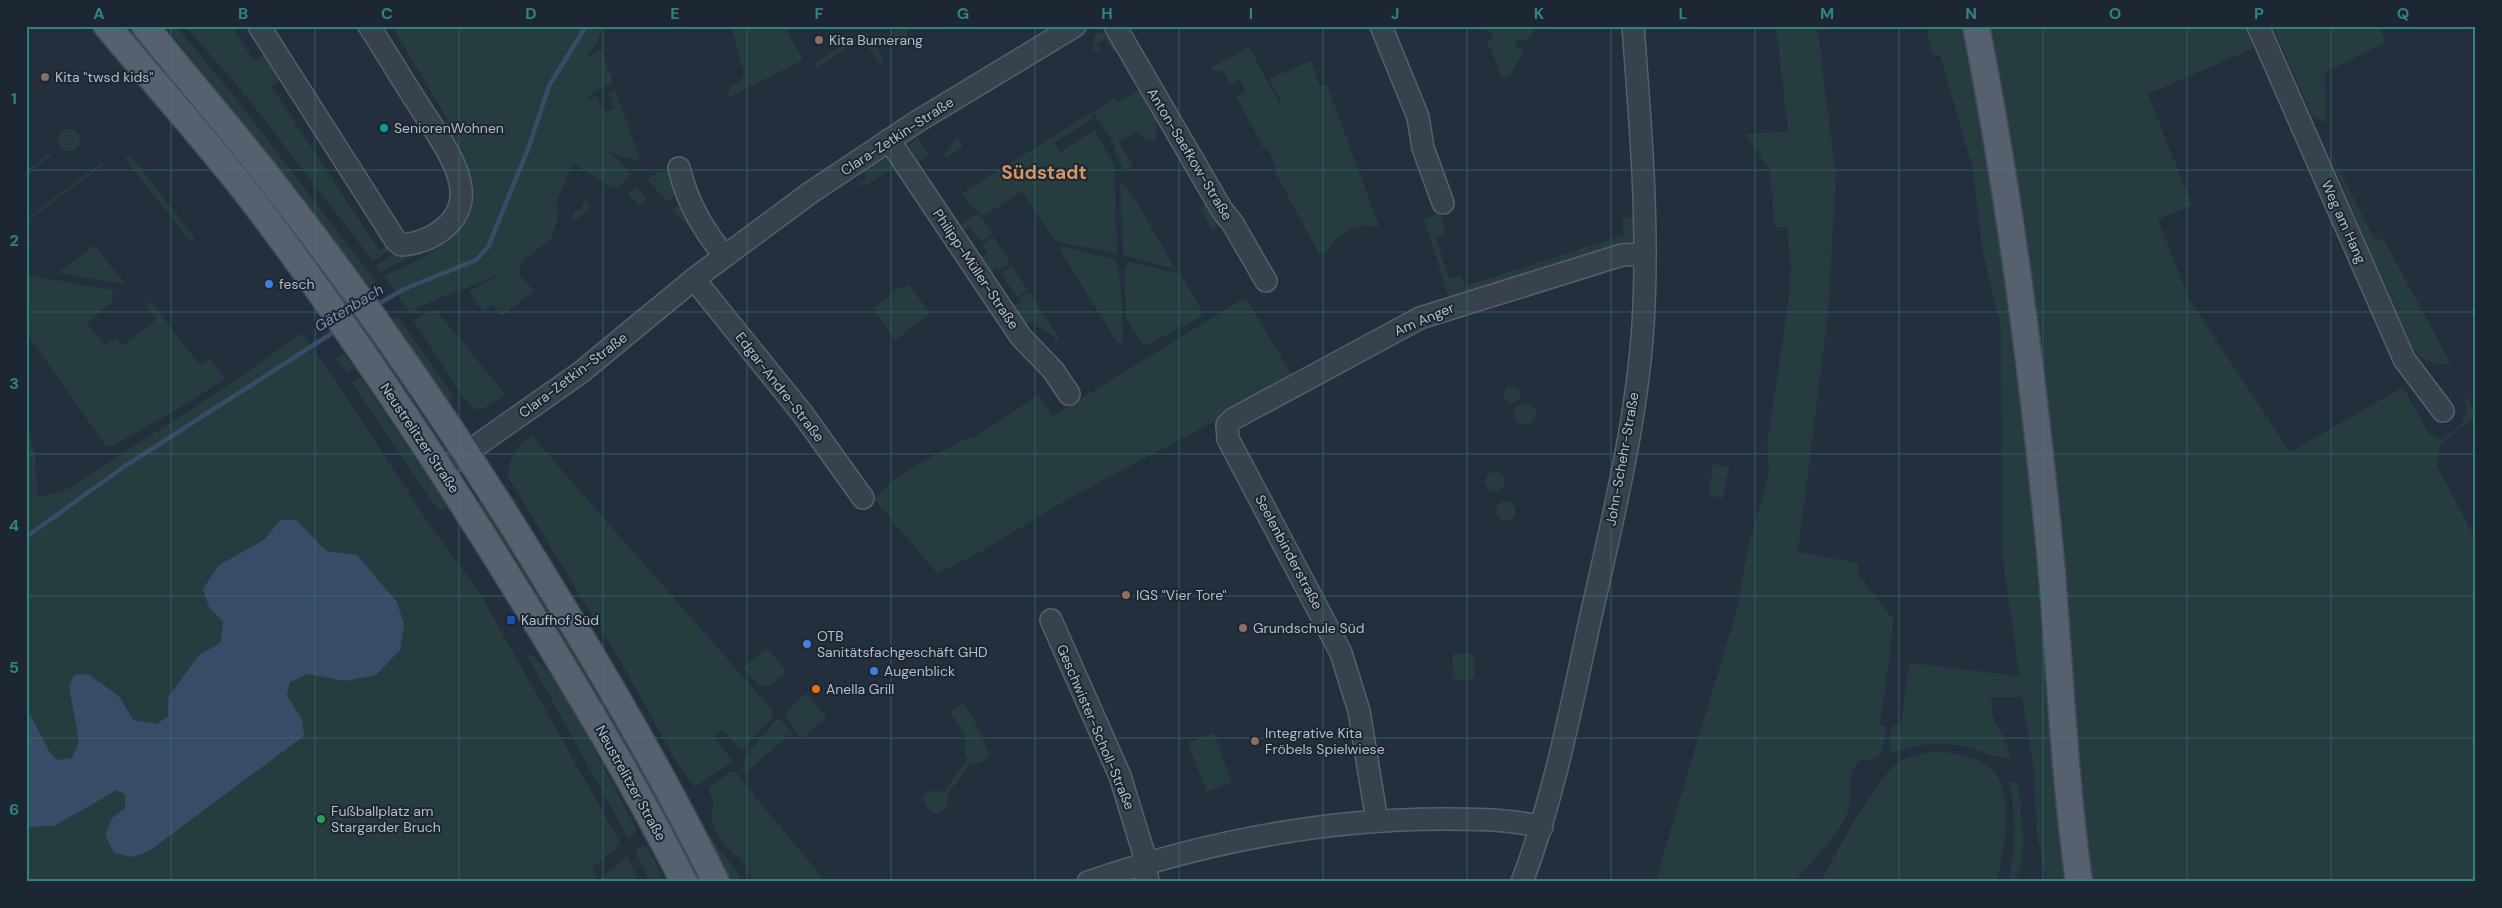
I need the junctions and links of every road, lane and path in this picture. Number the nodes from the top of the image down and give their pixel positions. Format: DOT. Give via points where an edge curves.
graph roads {
  1 [pos="107,26"];
  2 [pos="145,26"];
  3 [pos="259,26"];
  4 [pos="369,26"];
  5 [pos="1075,26"];
  6 [pos="1115,26"];
  7 [pos="1381,26"];
  8 [pos="1633,26"];
  9 [pos="1976,26"];
  10 [pos="2258,26"];
  11 [pos="889,140"];
  12 [pos="679,168"];
  13 [pos="1443,203"];
  14 [pos="1645,254"];
  15 [pos="724,256"];
  16 [pos="694,279"];
  17 [pos="1266,281"];
  18 [pos="1069,394"];
  19 [pos="2443,411"];
  20 [pos="1226,432"];
  21 [pos="466,453"];
  22 [pos="442,470"];
  23 [pos="863,498"];
  24 [pos="1051,620"];
  25 [pos="1377,821"];
  26 [pos="1542,828"];
  27 [pos="1147,873"];
  28 [pos="1095,881"];
  29 [pos="684,882"];
  30 [pos="716,882"];
  31 [pos="1522,882"];
  32 [pos="2078,882"];
  1 -- 22 [label="main road, Neustrelitzer Straße" via="244,190 333,311"];
  2 -- 21 [label="main road, Neustrelitzer Straße" via="276,187"];
  3 -- 4 [label="street" via="396,241 401,245 412,244 449,225 460,206 460,179"];
  5 -- 11 [label="street, Clara-Zetkin-Straße"];
  6 -- 17 [label="street, Anton-Saefkow-Straße"];
  7 -- 13 [label="street" via="1418,117 1423,148"];
  8 -- 14 [label="street, John-Schehr-Straße"];
  9 -- 32 [label="main road" via="2007,205 2034,403"];
  10 -- 19 [label="street, Weg am Hang" via="2404,359"];
  11 -- 15 [label="street, Clara-Zetkin-Straße"];
  11 -- 18 [label="street, Philipp-Müller-Straße" via="1021,337 1053,370"];
  12 -- 15 [label="street" via="686,196"];
  14 -- 20 [label="street, Am Anger" via="1622,255 1420,318 1233,419 1227,424"];
  14 -- 26 [label="street, John-Schehr-Straße" via="1641,346 1626,448"];
  15 -- 16 [label="street, Clara-Zetkin-Straße"];
  16 -- 21 [label="street, Clara-Zetkin-Straße" via="580,373"];
  16 -- 23 [label="street, Edgar-Andre-Straße" via="802,413"];
  20 -- 25 [label="street, Seelenbinderstraße" via="1341,653 1358,706"];
  21 -- 22 [label="street, Clara-Zetkin-Straße"];
  21 -- 30 [label="main road, Neustrelitzer Straße" via="605,677"];
  22 -- 29 [label="main road, Neustrelitzer Straße" via="607,741"];
  24 -- 27 [label="street, Geschwister-Scholl-Straße" via="1120,776"];
  25 -- 26 [label="street" via="1491,820 1520,822"];
  25 -- 27 [label="street" via="1248,840"];
  26 -- 31 [label="street, John-Schehr-Straße"];
  27 -- 28 [label="street"];
}
